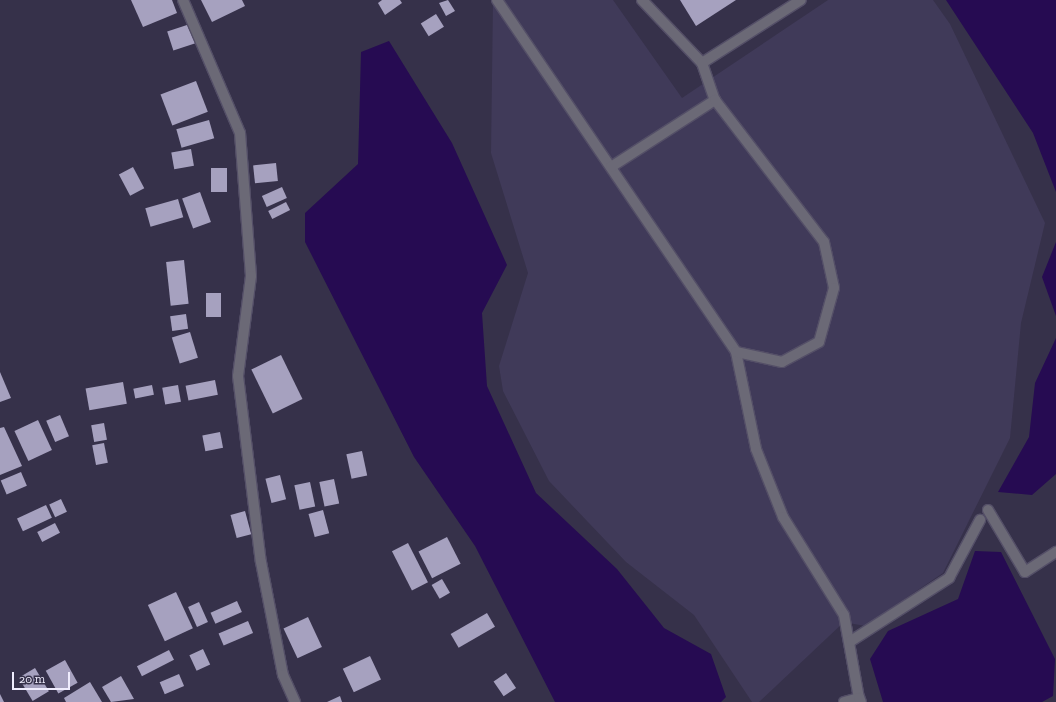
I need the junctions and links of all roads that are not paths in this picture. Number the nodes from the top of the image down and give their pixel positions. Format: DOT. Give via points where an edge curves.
graph roads {
  1 [pos="183,0"];
  2 [pos="497,0"];
  3 [pos="642,0"];
  4 [pos="801,0"];
  5 [pos="702,63"];
  6 [pos="715,100"];
  7 [pos="611,167"];
  8 [pos="736,352"];
  9 [pos="988,510"];
  10 [pos="980,520"];
  11 [pos="1056,552"];
  12 [pos="851,642"];
  13 [pos="860,700"];
  14 [pos="295,702"];
  15 [pos="844,702"];
  1 -- 14 [label="street" via="240,133 251,276 238,376 261,562 283,675"];
  2 -- 7 [label="street"];
  3 -- 5 [label="street"];
  4 -- 5 [label="street"];
  5 -- 6 [label="street"];
  6 -- 7 [label="street"];
  6 -- 8 [label="street" via="824,242 834,288 819,342 782,362"];
  7 -- 8 [label="street"];
  8 -- 12 [label="street" via="756,449 769,483 783,517 844,615"];
  9 -- 11 [label="street" via="1025,572"];
  10 -- 12 [label="street" via="949,578"];
  12 -- 13 [label="street"];
  13 -- 15 [label="street"];
}
